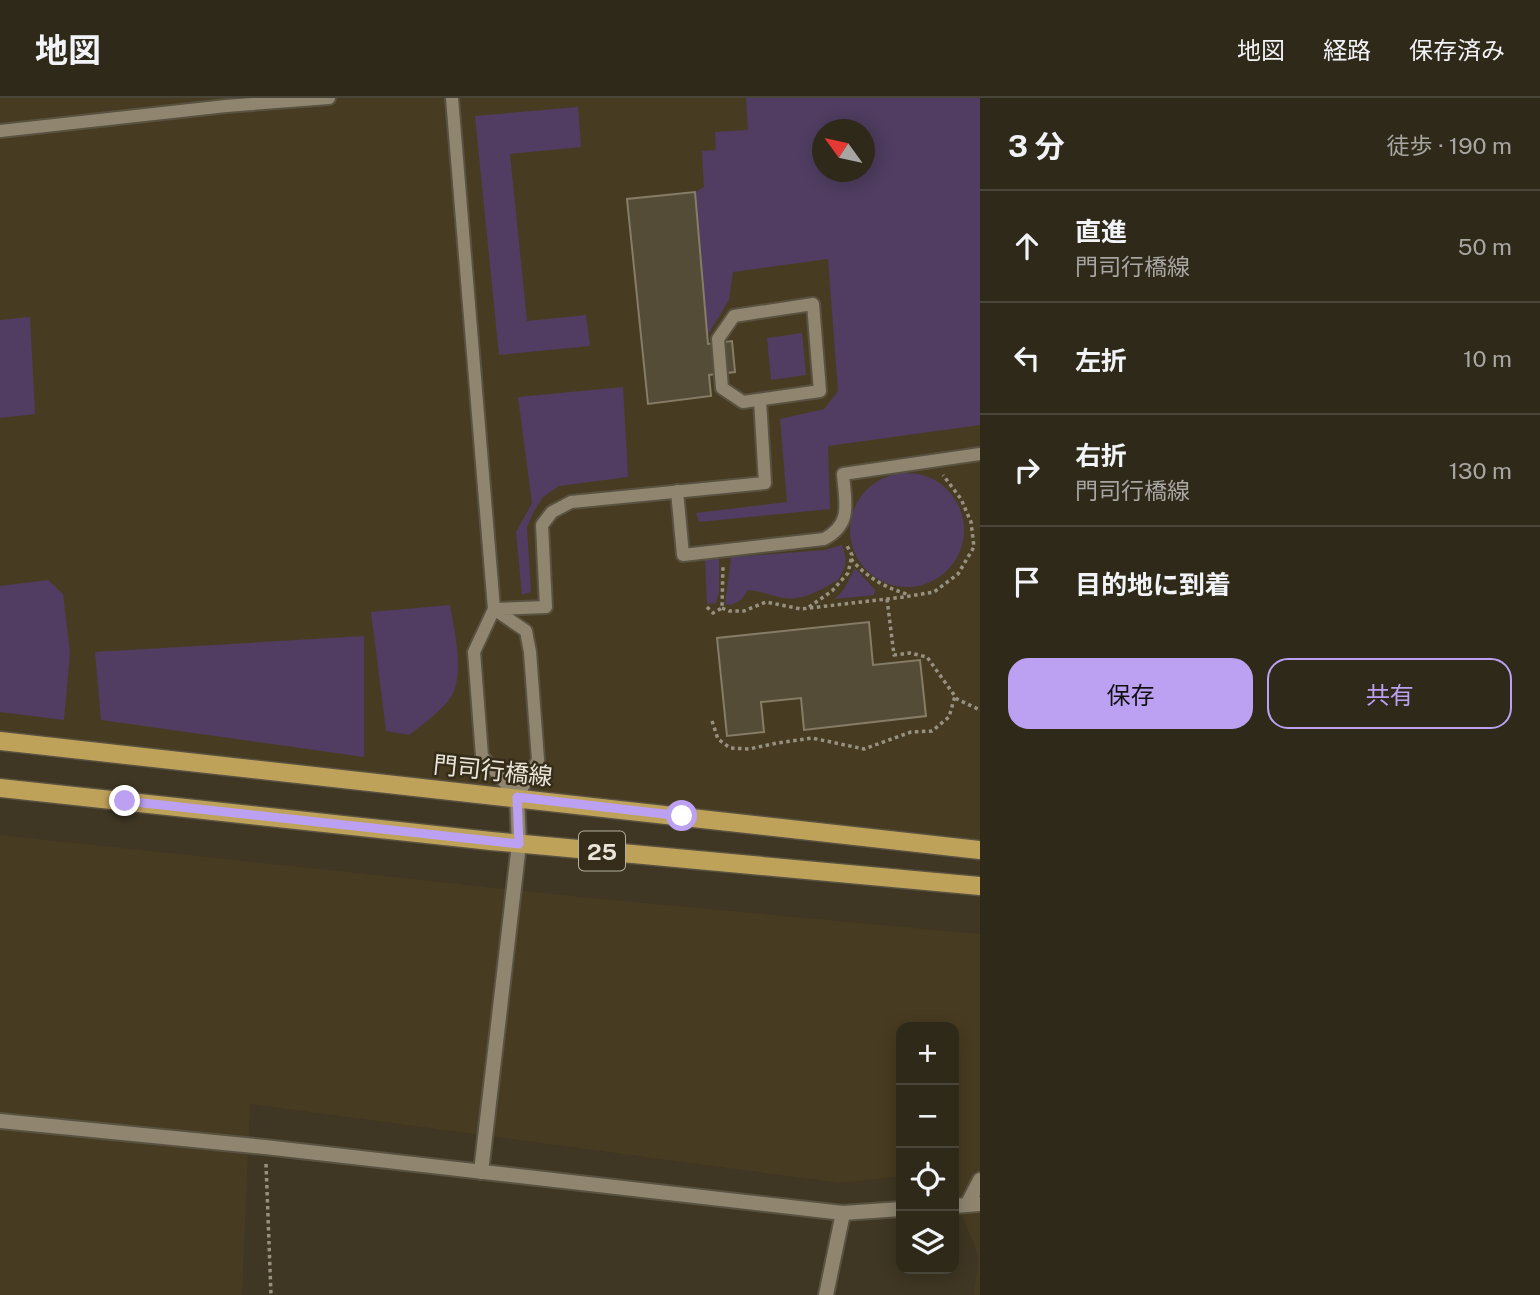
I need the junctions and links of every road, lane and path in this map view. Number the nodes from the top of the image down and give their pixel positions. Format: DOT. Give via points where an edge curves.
graph roads {
  1 [pos="329,98"];
  2 [pos="452,98"];
  3 [pos="0,131"];
  4 [pos="760,400"];
  5 [pos="980,454"];
  6 [pos="928,462"];
  7 [pos="677,491"];
  8 [pos="835,533"];
  9 [pos="723,551"];
  10 [pos="851,559"];
  11 [pos="912,596"];
  12 [pos="887,599"];
  13 [pos="707,607"];
  14 [pos="494,608"];
  15 [pos="722,608"];
  16 [pos="807,608"];
  17 [pos="955,696"];
  18 [pos="980,710"];
  19 [pos="712,720"];
  20 [pos="0,741"];
  21 [pos="0,788"];
  22 [pos="517,797"];
  23 [pos="519,844"];
  24 [pos="980,850"];
  25 [pos="980,886"];
  26 [pos="0,1121"];
  27 [pos="265,1147"];
  28 [pos="481,1172"];
  29 [pos="980,1180"];
  30 [pos="967,1205"];
  31 [pos="896,1209"];
  32 [pos="843,1213"];
  33 [pos="271,1295"];
  34 [pos="826,1295"];
  1 -- 3 [label="lane"];
  2 -- 14 [label="lane"];
  4 -- 4 [label="lane" via="743,402 722,388 718,339 734,316 813,304 820,391"];
  4 -- 7 [label="lane" via="765,482"];
  5 -- 6 [label="lane"];
  6 -- 8 [label="lane" via="843,474 846,514"];
  6 -- 11 [label="path" via="961,499 971,522 974,547 958,574 934,592"];
  7 -- 9 [label="lane" via="683,555"];
  7 -- 14 [label="lane" via="571,502 552,512 542,526 546,607"];
  8 -- 9 [label="lane"];
  8 -- 10 [label="path" via="845,541"];
  9 -- 15 [label="path"];
  10 -- 11 [label="path" via="876,582"];
  10 -- 16 [label="path" via="848,573 832,591"];
  11 -- 12 [label="path"];
  12 -- 16 [label="path"];
  12 -- 17 [label="path" via="894,655 927,657"];
  13 -- 15 [label="path" via="713,612"];
  14 -- 22 [label="lane" via="474,652 482,756"];
  14 -- 22 [label="lane" via="526,631 530,652 538,760"];
  15 -- 16 [label="path" via="744,611 766,602"];
  17 -- 18 [label="path"];
  17 -- 19 [label="path" via="949,718 932,731 911,732 864,749 812,738 750,750 730,748 718,739"];
  20 -- 22 [label="main road, 門司行橋線 / 25"];
  21 -- 23 [label="main road, 25"];
  22 -- 23 [label="street"];
  22 -- 24 [label="main road, 門司行橋線 / 25"];
  23 -- 25 [label="main road, 25"];
  23 -- 28 [label="street"];
  26 -- 27 [label="street"];
  27 -- 28 [label="street"];
  27 -- 33 [label="path"];
  28 -- 32 [label="street"];
  29 -- 30 [label="street"];
  31 -- 32 [label="street"];
  32 -- 34 [label="street"];
}
